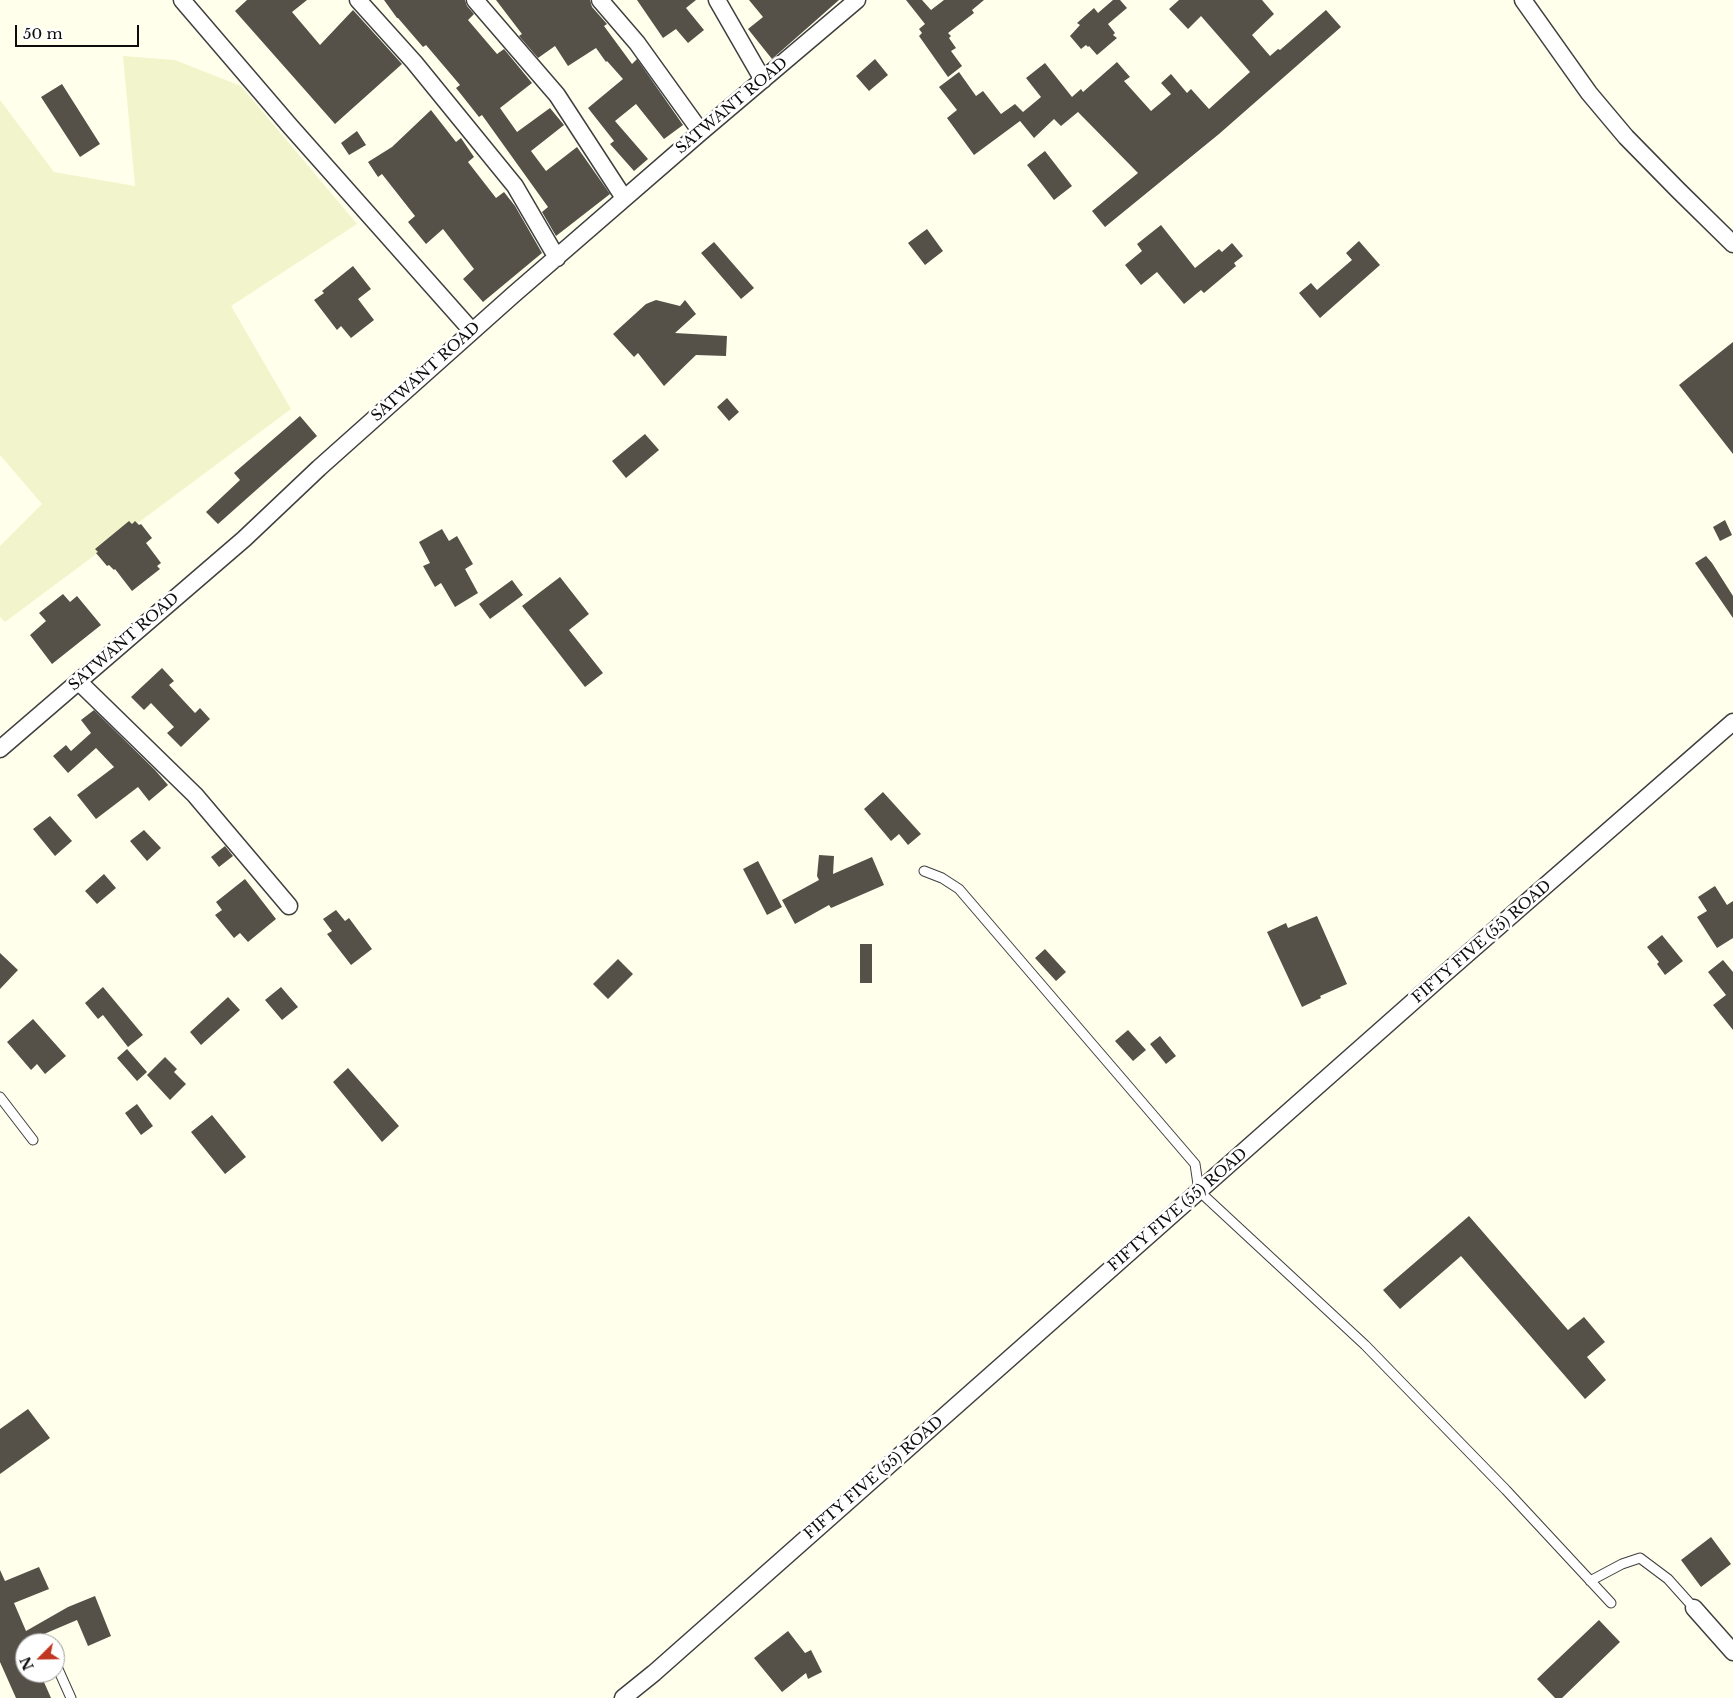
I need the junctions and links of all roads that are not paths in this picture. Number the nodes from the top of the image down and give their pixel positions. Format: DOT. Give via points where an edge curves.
graph roads {
  1 [pos="182,0"];
  2 [pos="358,0"];
  3 [pos="475,0"];
  4 [pos="600,0"];
  5 [pos="717,0"];
  6 [pos="1523,0"];
  7 [pos="849,3"];
  8 [pos="763,80"];
  9 [pos="701,132"];
  10 [pos="624,198"];
  11 [pos="1733,244"];
  12 [pos="557,258"];
  13 [pos="472,331"];
  14 [pos="79,682"];
  15 [pos="1733,722"];
  16 [pos="0,750"];
  17 [pos="924,870"];
  18 [pos="289,906"];
  19 [pos="0,1097"];
  20 [pos="33,1140"];
  21 [pos="1199,1191"];
  22 [pos="1590,1581"];
  23 [pos="1611,1603"];
  24 [pos="1694,1608"];
  25 [pos="1733,1652"];
  26 [pos="64,1683"];
  27 [pos="71,1698"];
  28 [pos="623,1698"];
  1 -- 13 [label="street"];
  2 -- 12 [label="street" via="414,62 515,186"];
  3 -- 10 [label="street" via="557,95"];
  4 -- 9 [label="street" via="637,43"];
  5 -- 8 [label="street"];
  6 -- 11 [label="street" via="1589,93 1626,137"];
  7 -- 8 [label="street, SATWANT ROAD"];
  8 -- 9 [label="street, SATWANT ROAD"];
  9 -- 10 [label="street, SATWANT ROAD"];
  10 -- 12 [label="street, SATWANT ROAD"];
  12 -- 13 [label="street, SATWANT ROAD"];
  13 -- 14 [label="street, SATWANT ROAD" via="244,539"];
  14 -- 16 [label="street, SATWANT ROAD"];
  14 -- 18 [label="street" via="195,795"];
  15 -- 21 [label="street, FIFTY FIVE (55) ROAD"];
  17 -- 21 [label="lane" via="959,889 1195,1164"];
  19 -- 20 [label="lane"];
  21 -- 22 [label="lane" via="1365,1344"];
  21 -- 28 [label="street, FIFTY FIVE (55) ROAD"];
  22 -- 23 [label="lane"];
  22 -- 24 [label="lane" via="1640,1558 1668,1579"];
  24 -- 25 [label="street"];
  26 -- 27 [label="lane"];
}
